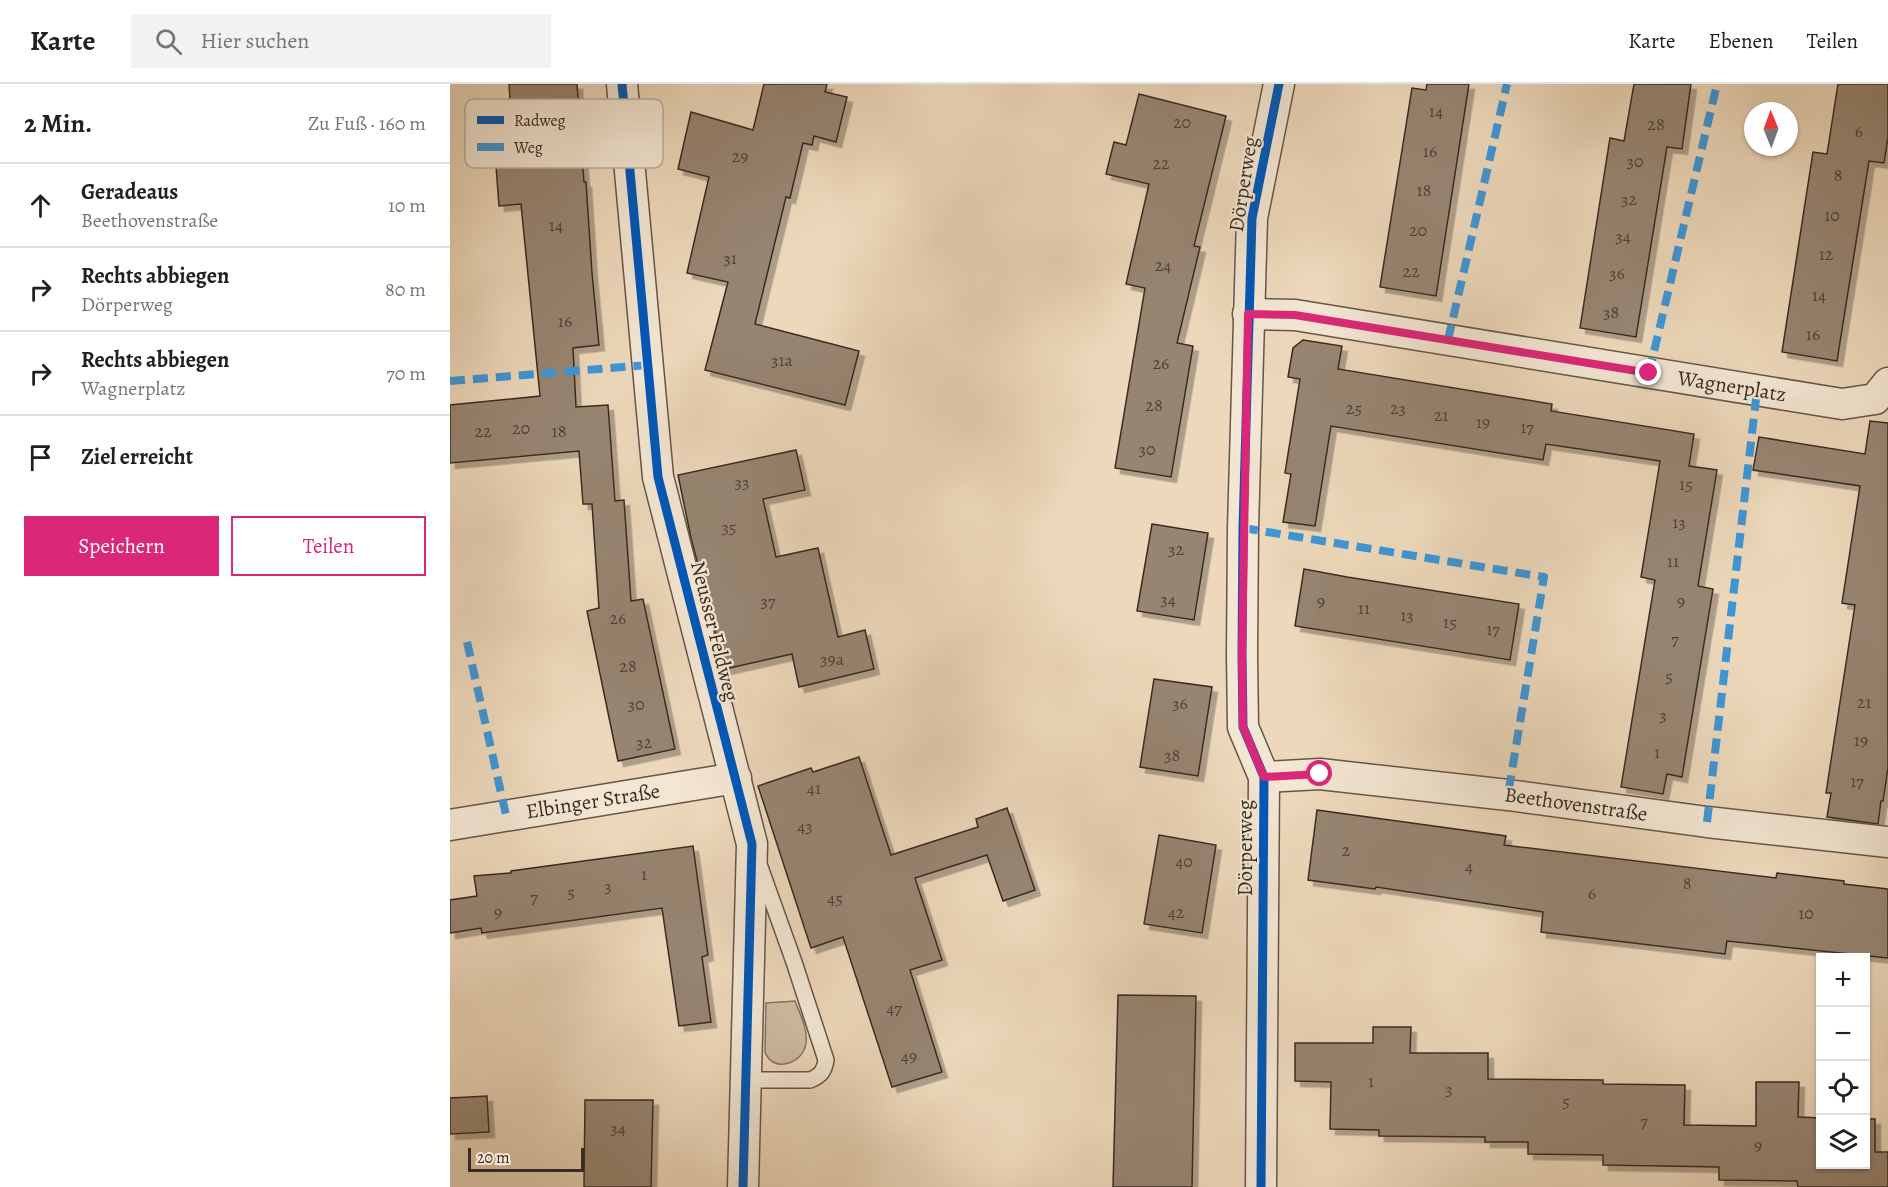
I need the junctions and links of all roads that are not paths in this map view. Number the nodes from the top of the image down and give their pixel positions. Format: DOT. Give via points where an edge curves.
graph roads {
  1 [pos="622,84"];
  2 [pos="1279,84"];
  3 [pos="623,99"];
  4 [pos="630,168"];
  5 [pos="1248,314"];
  6 [pos="1888,383"];
  7 [pos="1264,777"];
  8 [pos="736,778"];
  9 [pos="450,825"];
  10 [pos="1888,842"];
  11 [pos="752,844"];
  12 [pos="745,1080"];
  13 [pos="743,1187"];
  14 [pos="1261,1187"];
  1 -- 3 [label="street, Neusser Feldweg"];
  2 -- 5 [label="street, Dörperweg" via="1252,218"];
  4 -- 8 [label="street, Neusser Feldweg" via="658,477"];
  5 -- 6 [label="street, Wagnerplatz" via="1295,315 1842,404 1875,399"];
  5 -- 7 [label="street, Dörperweg" via="1243,727"];
  7 -- 10 [label="street, Beethovenstraße" via="1320,774"];
  7 -- 14 [label="street, Dörperweg"];
  8 -- 9 [label="street, Elbinger Straße"];
  8 -- 11 [label="street, Neusser Feldweg"];
  11 -- 12 [label="street, Neusser Feldweg"];
  11 -- 12 [label="lane, Neusser Feldweg" via="826,1060 819,1077 810,1080"];
  12 -- 13 [label="street, Neusser Feldweg"];
}
